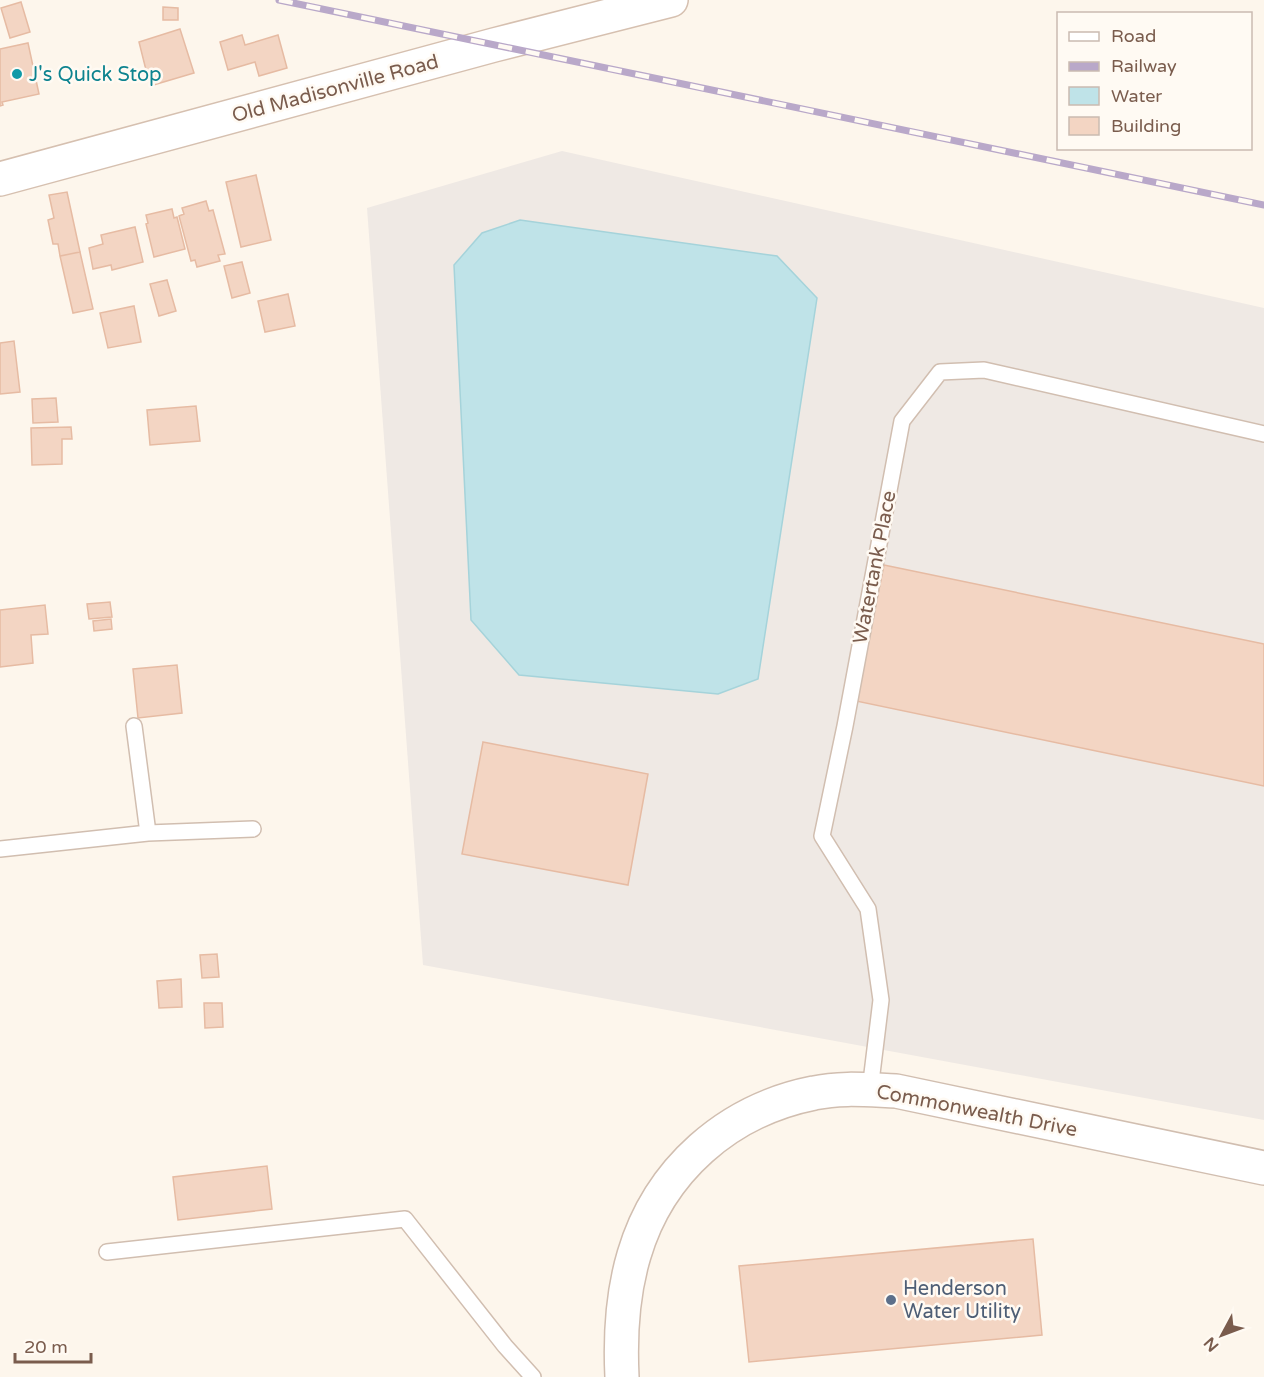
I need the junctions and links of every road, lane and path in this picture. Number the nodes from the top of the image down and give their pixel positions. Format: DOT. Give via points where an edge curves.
graph roads {
  1 [pos="671,0"];
  2 [pos="0,179"];
  3 [pos="1264,434"];
  4 [pos="134,726"];
  5 [pos="253,829"];
  6 [pos="148,833"];
  7 [pos="0,849"];
  8 [pos="870,1090"];
  9 [pos="1264,1168"];
  10 [pos="107,1252"];
  11 [pos="534,1377"];
  12 [pos="622,1377"];
  1 -- 2 [label="street, Old Madisonville Road"];
  3 -- 8 [label="lane, Watertank Place" via="984,370 940,372 902,420 822,836 868,909 881,1000"];
  4 -- 6 [label="lane"];
  5 -- 6 [label="lane"];
  6 -- 7 [label="lane"];
  8 -- 9 [label="street, Commonwealth Drive" via="938,1099"];
  8 -- 12 [label="street, Commonwealth Drive" via="816,1092 779,1102 745,1116 688,1160 665,1188 634,1254 621,1326"];
  10 -- 11 [label="lane" via="405,1219"];
}
